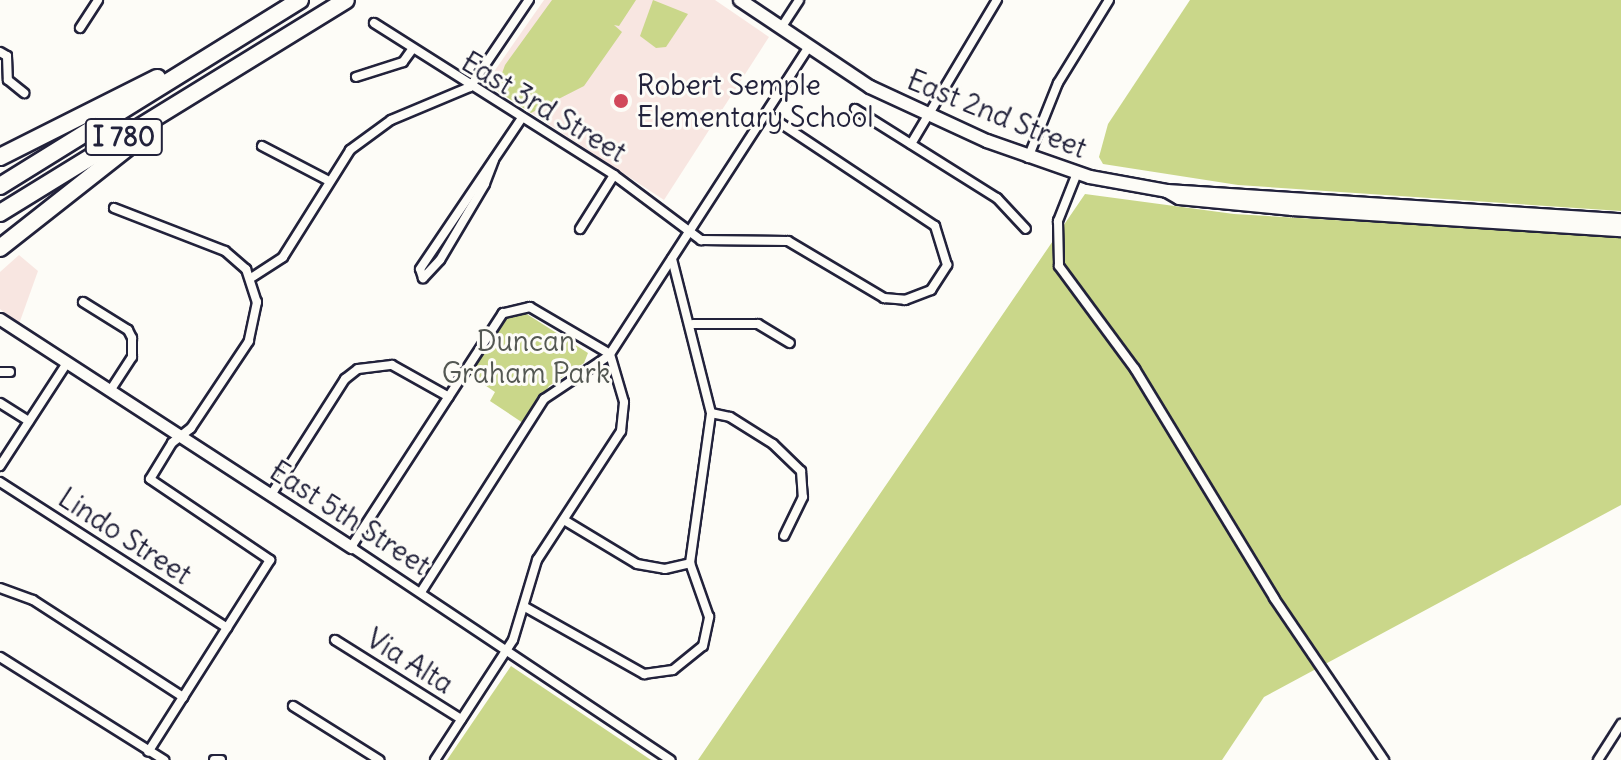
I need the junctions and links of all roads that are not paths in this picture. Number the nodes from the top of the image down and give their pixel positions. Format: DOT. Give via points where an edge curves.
graph roads {
  1 [pos="98,0"];
  2 [pos="287,0"];
  3 [pos="300,0"];
  4 [pos="346,0"];
  5 [pos="355,0"];
  6 [pos="529,0"];
  7 [pos="740,0"];
  8 [pos="799,0"];
  9 [pos="997,0"];
  10 [pos="1109,0"];
  11 [pos="328,11"];
  12 [pos="374,23"];
  13 [pos="80,28"];
  14 [pos="781,28"];
  15 [pos="250,31"];
  16 [pos="808,48"];
  17 [pos="220,49"];
  18 [pos="411,51"];
  19 [pos="0,52"];
  20 [pos="247,61"];
  21 [pos="356,77"];
  22 [pos="470,87"];
  23 [pos="24,93"];
  24 [pos="855,109"];
  25 [pos="768,115"];
  26 [pos="929,116"];
  27 [pos="522,118"];
  28 [pos="911,144"];
  29 [pos="262,146"];
  30 [pos="0,157"];
  31 [pos="1028,158"];
  32 [pos="494,160"];
  33 [pos="1077,173"];
  34 [pos="614,175"];
  35 [pos="327,180"];
  36 [pos="0,186"];
  37 [pos="1167,191"];
  38 [pos="114,208"];
  39 [pos="0,213"];
  40 [pos="1621,220"];
  41 [pos="580,229"];
  42 [pos="1026,229"];
  43 [pos="1621,230"];
  44 [pos="690,231"];
  45 [pos="0,248"];
  46 [pos="672,259"];
  47 [pos="251,278"];
  48 [pos="83,302"];
  49 [pos="0,319"];
  50 [pos="693,324"];
  51 [pos="790,343"];
  52 [pos="610,354"];
  53 [pos="67,363"];
  54 [pos="111,389"];
  55 [pos="449,397"];
  56 [pos="0,403"];
  57 [pos="711,413"];
  58 [pos="29,421"];
  59 [pos="181,436"];
  60 [pos="0,466"];
  61 [pos="0,482"];
  62 [pos="271,495"];
  63 [pos="564,520"];
  64 [pos="784,536"];
  65 [pos="351,547"];
  66 [pos="690,563"];
  67 [pos="0,588"];
  68 [pos="421,592"];
  69 [pos="525,607"];
  70 [pos="227,628"];
  71 [pos="335,640"];
  72 [pos="505,652"];
  73 [pos="0,657"];
  74 [pos="183,697"];
  75 [pos="293,706"];
  76 [pos="461,719"];
  77 [pos="1621,724"];
  78 [pos="148,752"];
  79 [pos="164,760"];
  80 [pos="214,760"];
  81 [pos="221,760"];
  82 [pos="379,760"];
  83 [pos="435,760"];
  84 [pos="670,760"];
  85 [pos="1384,760"];
  86 [pos="1598,760"];
  1 -- 13 [label="street"];
  2 -- 15 [label="highway"];
  3 -- 15 [label="highway, I 780"];
  4 -- 11 [label="highway, I 780"];
  5 -- 11 [label="highway"];
  6 -- 22 [label="street"];
  7 -- 14 [label="main road, East 2nd Street"];
  8 -- 14 [label="street"];
  9 -- 26 [label="street"];
  10 -- 31 [label="street" via="1058,83"];
  11 -- 20 [label="highway, I 780"];
  12 -- 18 [label="street, East 3rd Street"];
  14 -- 16 [label="main road, East 2nd Street"];
  15 -- 17 [label="highway, I 780"];
  16 -- 25 [label="street"];
  16 -- 26 [label="main road, East 2nd Street"];
  17 -- 30 [label="highway"];
  17 -- 36 [label="highway, I 780"];
  18 -- 21 [label="street" via="403,62"];
  18 -- 22 [label="street, East 3rd Street"];
  19 -- 23 [label="street" via="7,56 8,80"];
  20 -- 39 [label="highway, I 780"];
  20 -- 45 [label="highway"];
  22 -- 27 [label="street, East 3rd Street"];
  22 -- 35 [label="street" via="376,129"];
  24 -- 28 [label="street"];
  25 -- 44 [label="street"];
  25 -- 44 [label="street" via="935,226 946,250 941,278 921,297 894,300 788,241 705,240"];
  26 -- 28 [label="street"];
  26 -- 31 [label="main road, East 2nd Street"];
  27 -- 32 [label="street"];
  27 -- 34 [label="street, East 3rd Street"];
  28 -- 42 [label="street" via="997,198"];
  29 -- 35 [label="street"];
  31 -- 33 [label="main road, East 2nd Street"];
  32 -- 32 [label="street" via="420,269 423,278 440,260"];
  33 -- 37 [label="main road, East 2nd Street"];
  33 -- 85 [label="street" via="1058,221 1059,266 1147,387 1274,598"];
  34 -- 41 [label="street"];
  34 -- 44 [label="street, East 3rd Street"];
  35 -- 47 [label="street" via="283,257"];
  37 -- 40 [label="main road, East 2nd Street"];
  37 -- 43 [label="main road, East 2nd Street" via="1179,198 1265,207"];
  38 -- 47 [label="street" via="225,251"];
  44 -- 46 [label="street"];
  46 -- 50 [label="street"];
  46 -- 52 [label="street"];
  47 -- 59 [label="street" via="257,302 254,330"];
  48 -- 54 [label="street" via="128,330 132,338 132,357"];
  49 -- 53 [label="street, East 5th Street"];
  50 -- 51 [label="street" via="758,324"];
  50 -- 57 [label="street"];
  52 -- 55 [label="street" via="530,307 517,306 503,313"];
  52 -- 63 [label="street" via="624,420"];
  52 -- 68 [label="street" via="544,399"];
  53 -- 54 [label="street, East 5th Street"];
  53 -- 58 [label="street"];
  54 -- 59 [label="street, East 5th Street"];
  55 -- 62 [label="street" via="392,365 358,369 345,379"];
  55 -- 65 [label="street"];
  56 -- 58 [label="street"];
  57 -- 64 [label="street" via="730,417 773,444 801,471 803,497"];
  57 -- 66 [label="street"];
  58 -- 60 [label="street"];
  59 -- 62 [label="street, East 5th Street"];
  59 -- 70 [label="street" via="150,479 270,560"];
  61 -- 70 [label="street, Lindo Street"];
  62 -- 65 [label="street, East 5th Street"];
  63 -- 66 [label="street" via="637,564 665,569"];
  63 -- 69 [label="street" via="533,569"];
  65 -- 68 [label="street, East 5th Street"];
  66 -- 69 [label="street" via="707,608 706,636 692,660 673,670 634,671"];
  67 -- 74 [label="street" via="33,600"];
  68 -- 72 [label="street, East 5th Street"];
  69 -- 72 [label="street"];
  70 -- 74 [label="street"];
  71 -- 76 [label="street, Via Alta"];
  72 -- 76 [label="street"];
  72 -- 84 [label="street, East 5th Street"];
  73 -- 78 [label="street"];
  74 -- 78 [label="street"];
  75 -- 82 [label="street"];
  76 -- 83 [label="street"];
  77 -- 86 [label="street"];
  78 -- 79 [label="street"];
  80 -- 81 [label="street"];
}
